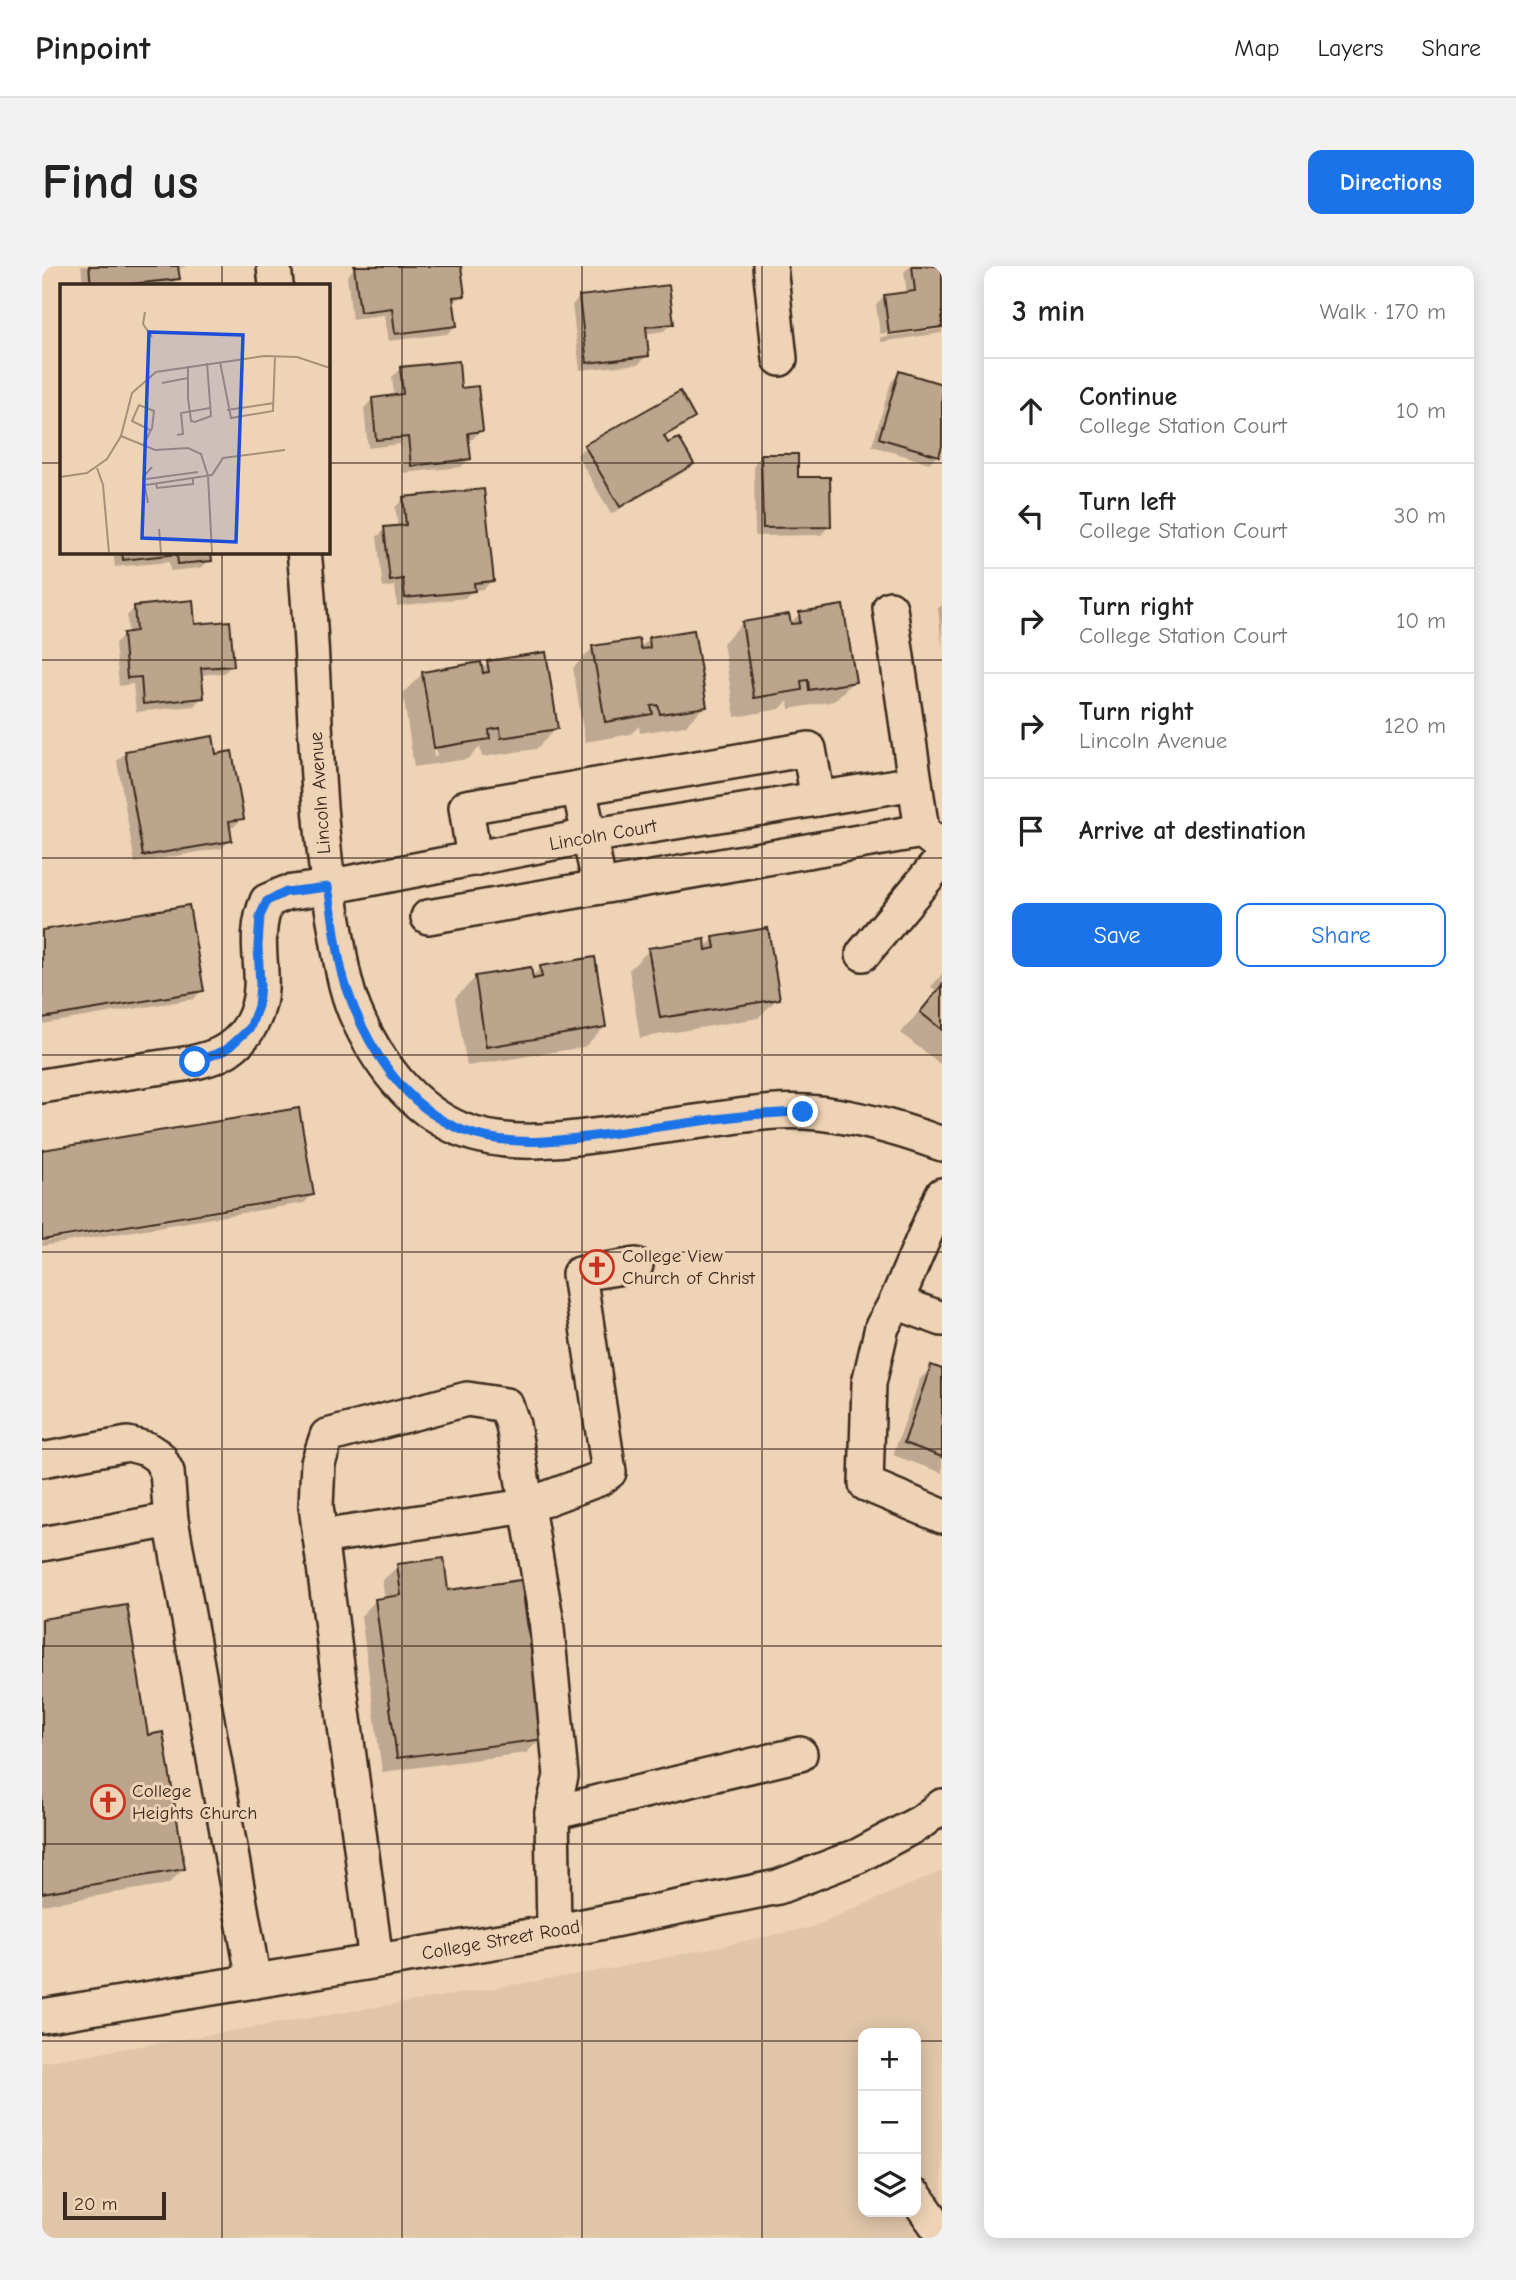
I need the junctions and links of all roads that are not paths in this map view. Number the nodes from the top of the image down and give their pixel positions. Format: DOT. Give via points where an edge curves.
graph roads {
  1 [pos="274,266"];
  2 [pos="770,266"];
  3 [pos="276,284"];
  4 [pos="780,359"];
  5 [pos="304,553"];
  6 [pos="890,608"];
  7 [pos="915,783"];
  8 [pos="579,788"];
  9 [pos="818,799"];
  10 [pos="589,836"];
  11 [pos="932,839"];
  12 [pos="474,859"];
  13 [pos="942,859"];
  14 [pos="328,887"];
  15 [pos="600,887"];
  16 [pos="428,917"];
  17 [pos="863,954"];
  18 [pos="42,1086"];
  19 [pos="942,1144"];
  20 [pos="942,1195"];
  21 [pos="636,1265"];
  22 [pos="896,1302"];
  23 [pos="942,1319"];
  24 [pos="42,1460"];
  25 [pos="526,1506"];
  26 [pos="942,1516"];
  27 [pos="172,1520"];
  28 [pos="320,1537"];
  29 [pos="42,1544"];
  30 [pos="800,1754"];
  31 [pos="942,1806"];
  32 [pos="552,1813"];
  33 [pos="554,1932"];
  34 [pos="376,1961"];
  35 [pos="254,1981"];
  36 [pos="42,2017"];
  37 [pos="921,2204"];
  38 [pos="942,2234"];
  1 -- 3 [label="street"];
  2 -- 4 [label="street"];
  5 -- 14 [label="street, Lincoln Avenue"];
  6 -- 7 [label="street"];
  7 -- 9 [label="street, Lincoln Court"];
  7 -- 11 [label="street"];
  8 -- 9 [label="street" via="809,749"];
  8 -- 10 [label="street"];
  8 -- 12 [label="street" via="466,807"];
  9 -- 10 [label="street, Lincoln Court"];
  10 -- 12 [label="street, Lincoln Court"];
  10 -- 15 [label="street"];
  11 -- 15 [label="street"];
  12 -- 14 [label="street, Lincoln Court"];
  13 -- 17 [label="street"];
  14 -- 18 [label="street, Lincoln Court" via="286,892 267,901 260,916 258,1006 250,1028 226,1050 195,1062"];
  14 -- 19 [label="street, Lincoln Avenue" via="345,983 369,1040 407,1093 463,1130 496,1139 570,1139 803,1112 843,1116"];
  15 -- 16 [label="street"];
  20 -- 22 [label="street"];
  21 -- 25 [label="street" via="579,1274 609,1472"];
  22 -- 23 [label="street"];
  22 -- 26 [label="street" via="882,1327 869,1383 866,1484"];
  24 -- 27 [label="street" via="128,1444 147,1449 159,1457 167,1472"];
  25 -- 28 [label="street"];
  25 -- 28 [label="street" via="506,1405 467,1399 327,1436 318,1463"];
  25 -- 32 [label="street" via="546,1618 561,1776"];
  27 -- 29 [label="street"];
  27 -- 35 [label="street"];
  28 -- 34 [label="street"];
  30 -- 32 [label="street"];
  31 -- 33 [label="street, College Street Road" via="858,1856 778,1887"];
  32 -- 33 [label="street"];
  33 -- 34 [label="street, College Street Road"];
  34 -- 35 [label="street, College Street Road"];
  35 -- 36 [label="street, College Street Road"];
  37 -- 38 [label="street"];
}
